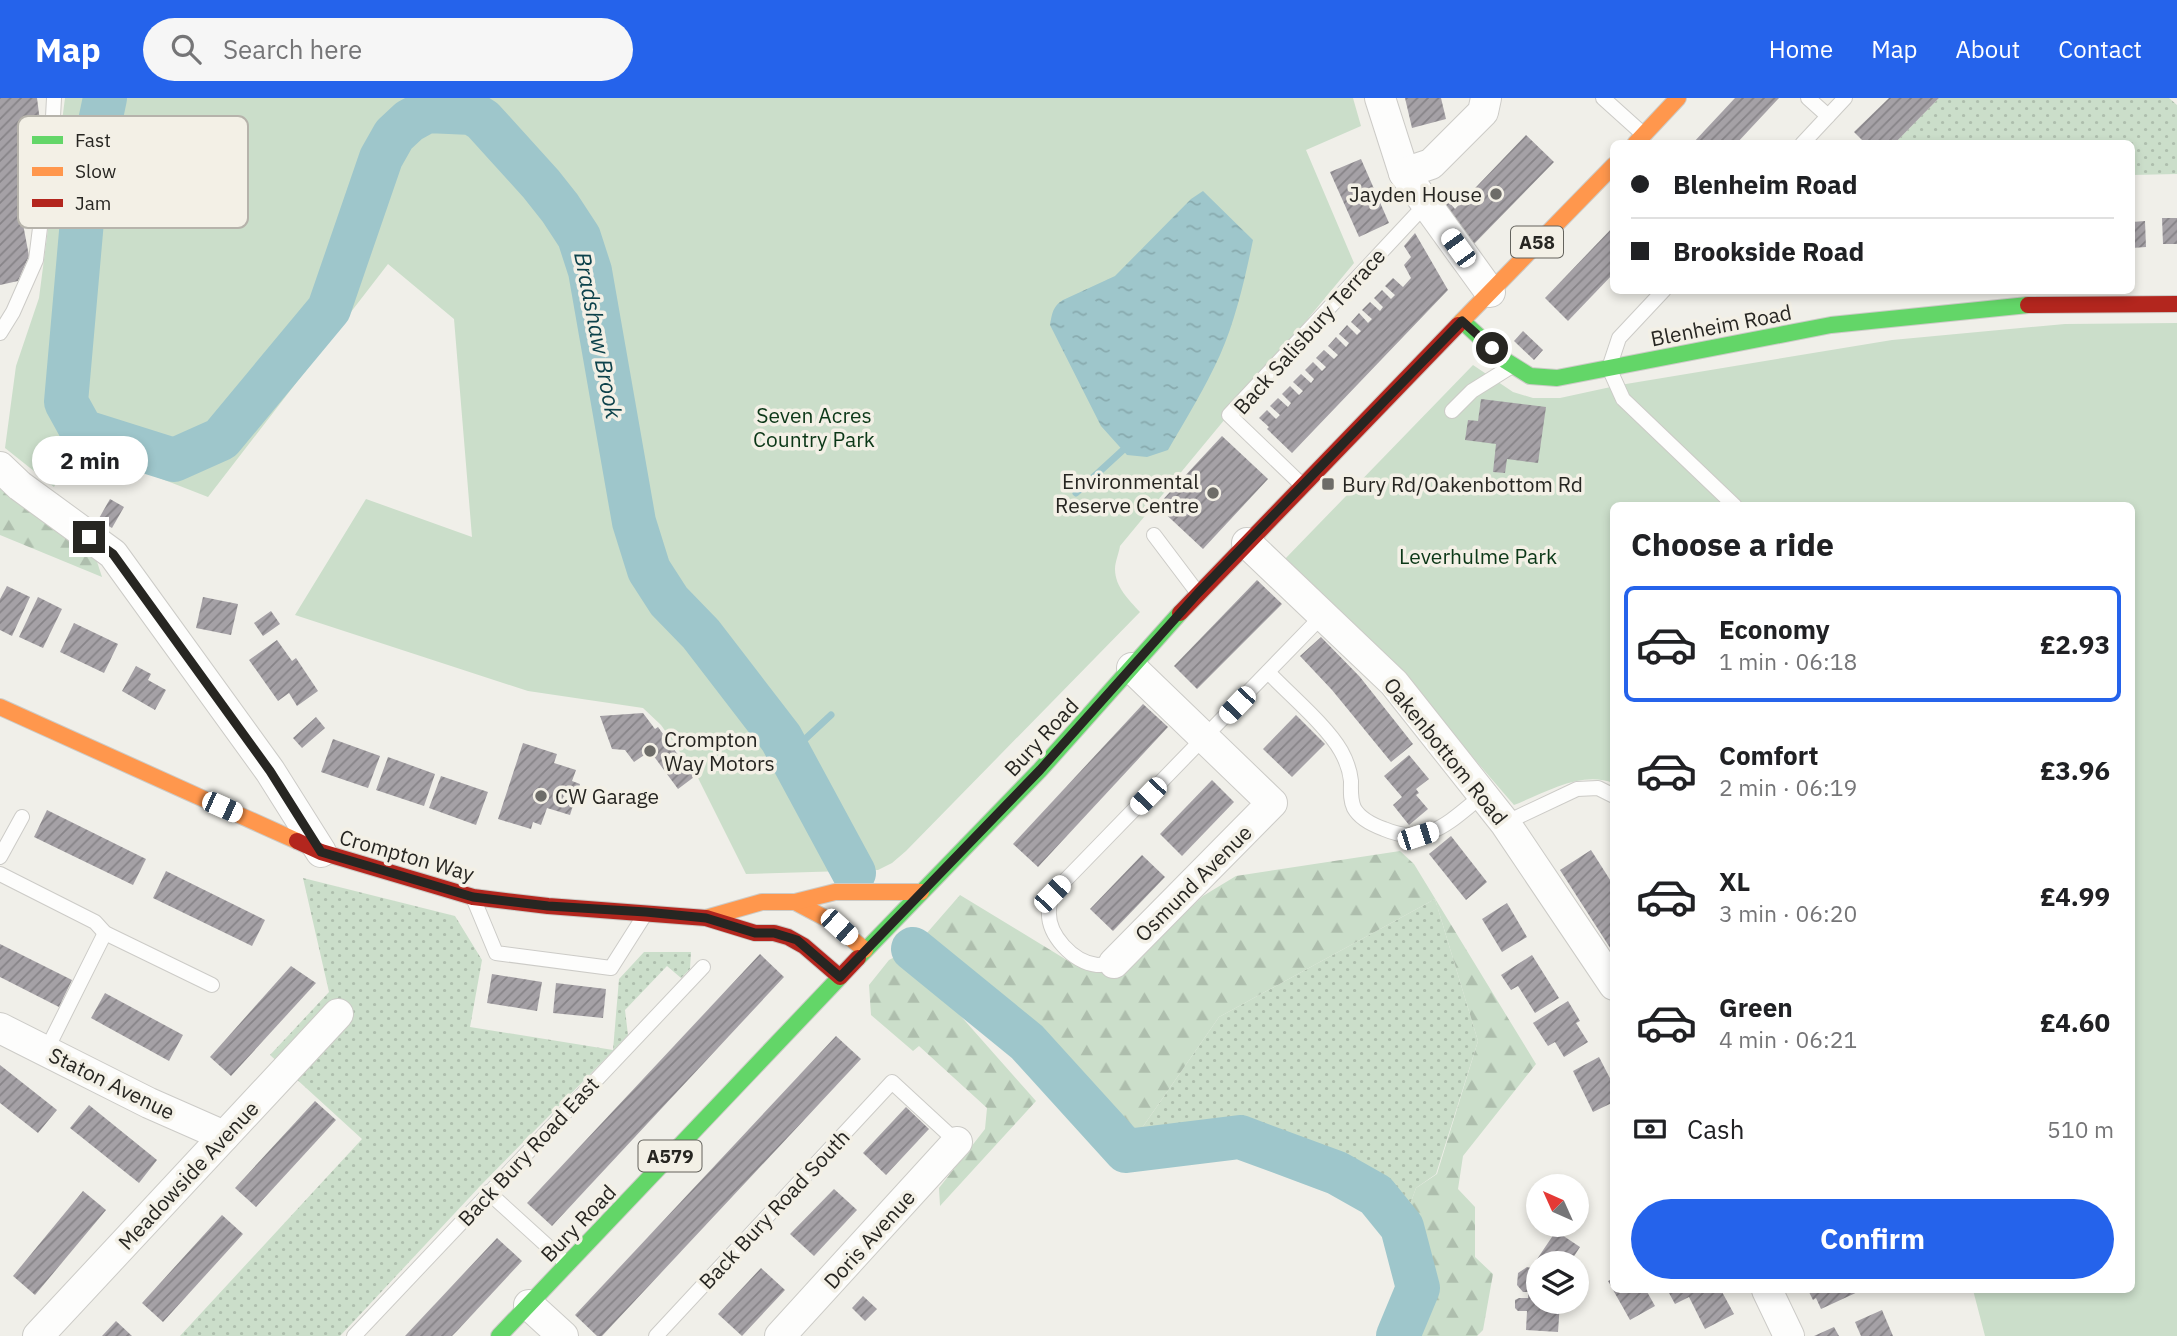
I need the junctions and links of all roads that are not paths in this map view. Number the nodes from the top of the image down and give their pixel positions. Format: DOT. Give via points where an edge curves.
graph roads {
  1 [pos="54,98"];
  2 [pos="1380,98"];
  3 [pos="1486,98"];
  4 [pos="1603,98"];
  5 [pos="1678,98"];
  6 [pos="1808,98"];
  7 [pos="1845,98"];
  8 [pos="53,116"];
  9 [pos="1828,116"];
  10 [pos="1639,139"];
  11 [pos="1806,140"];
  12 [pos="1610,169"];
  13 [pos="1404,173"];
  14 [pos="1426,204"];
  15 [pos="40,228"];
  16 [pos="1490,292"];
  17 [pos="1660,294"];
  18 [pos="2177,304"];
  19 [pos="1462,321"];
  20 [pos="0,333"];
  21 [pos="1513,365"];
  22 [pos="1609,368"];
  23 [pos="1452,411"];
  24 [pos="0,467"];
  25 [pos="1303,486"];
  26 [pos="1731,502"];
  27 [pos="1154,535"];
  28 [pos="1247,543"];
  29 [pos="1198,593"];
  30 [pos="1323,615"];
  31 [pos="1132,668"];
  32 [pos="1268,672"];
  33 [pos="0,707"];
  34 [pos="1205,737"];
  35 [pos="1610,794"];
  36 [pos="1483,795"];
  37 [pos="22,817"];
  38 [pos="1505,822"];
  39 [pos="321,852"];
  40 [pos="0,857"];
  41 [pos="0,874"];
  42 [pos="921,892"];
  43 [pos="473,897"];
  44 [pos="795,902"];
  45 [pos="646,912"];
  46 [pos="706,918"];
  47 [pos="105,933"];
  48 [pos="865,950"];
  49 [pos="1114,963"];
  50 [pos="703,967"];
  51 [pos="840,977"];
  52 [pos="1610,979"];
  53 [pos="212,985"];
  54 [pos="338,1014"];
  55 [pos="0,1028"];
  56 [pos="46,1051"];
  57 [pos="225,1136"];
  58 [pos="957,1142"];
  59 [pos="488,1192"];
  60 [pos="567,1264"];
  61 [pos="1768,1293"];
  62 [pos="529,1304"];
  63 [pos="38,1336"];
  64 [pos="354,1336"];
  65 [pos="499,1336"];
  66 [pos="563,1336"];
  67 [pos="656,1336"];
  68 [pos="780,1336"];
  69 [pos="1789,1336"];
  1 -- 8 [label="lane"];
  2 -- 13 [label="street"];
  3 -- 13 [label="street" via="1483,112 1431,164"];
  4 -- 10 [label="lane"];
  5 -- 10 [label="main road"];
  6 -- 9 [label="lane"];
  7 -- 9 [label="lane"];
  9 -- 11 [label="lane"];
  12 -- 16 [label="main road, Bury Road / A58"];
  13 -- 14 [label="street"];
  14 -- 16 [label="street"];
  14 -- 25 [label="lane, Back Salisbury Terrace" via="1229,415"];
  15 -- 20 [label="lane" via="36,260"];
  16 -- 19 [label="main road, Bury Road / A58"];
  17 -- 22 [label="lane" via="1619,338"];
  18 -- 22 [label="main road, Blenheim Road" via="2026,305 1831,325"];
  19 -- 21 [label="main road, Blenheim Road"];
  19 -- 25 [label="main road, Bury Road / A58"];
  21 -- 22 [label="main road, Blenheim Road" via="1530,376 1557,378"];
  21 -- 23 [label="lane" via="1472,391"];
  22 -- 26 [label="lane" via="1623,399"];
  24 -- 39 [label="street" via="113,554 270,771"];
  25 -- 28 [label="main road, Bury Road / A58"];
  27 -- 29 [label="lane"];
  28 -- 29 [label="main road, Bury Road / A58"];
  28 -- 30 [label="street, Oakenbottom Road"];
  29 -- 31 [label="main road, Bury Road / A58"];
  30 -- 32 [label="lane"];
  30 -- 36 [label="street, Oakenbottom Road" via="1394,683"];
  31 -- 34 [label="street"];
  31 -- 42 [label="main road, Bury Road / A58"];
  32 -- 34 [label="lane"];
  32 -- 36 [label="lane" via="1333,738 1347,763 1355,810 1369,823 1418,836 1439,830"];
  33 -- 39 [label="main road, Crompton Way"];
  34 -- 49 [label="street, Osmund Avenue" via="1272,803"];
  34 -- 49 [label="lane" via="1052,894 1048,913 1065,947 1096,965"];
  35 -- 38 [label="lane" via="1598,788 1577,789"];
  36 -- 38 [label="street, Oakenbottom Road"];
  37 -- 40 [label="lane"];
  38 -- 52 [label="street, Oakenbottom Road"];
  39 -- 43 [label="main road, Crompton Way"];
  41 -- 47 [label="lane" via="95,922"];
  42 -- 44 [label="main road, Crompton Way" via="835,892"];
  42 -- 48 [label="main road, Bury Road / A58"];
  43 -- 45 [label="main road, Crompton Way"];
  43 -- 45 [label="lane" via="496,953 611,968"];
  44 -- 46 [label="main road, Crompton Way" via="762,902"];
  44 -- 48 [label="main road" via="829,920"];
  45 -- 46 [label="main road, Crompton Way"];
  46 -- 51 [label="main road, Crompton Way" via="797,940"];
  47 -- 53 [label="lane"];
  47 -- 56 [label="lane"];
  48 -- 51 [label="main road, Bury Road / A58"];
  50 -- 59 [label="lane, Back Bury Road East"];
  51 -- 60 [label="main road, Bury Road / A579"];
  54 -- 57 [label="street, Meadowside Avenue"];
  55 -- 56 [label="street, Staton Avenue"];
  56 -- 57 [label="street, Staton Avenue"];
  57 -- 63 [label="street, Meadowside Avenue"];
  58 -- 67 [label="lane, Back Bury Road South" via="892,1082"];
  58 -- 68 [label="street, Doris Avenue"];
  59 -- 60 [label="lane"];
  59 -- 64 [label="lane, Back Bury Road East"];
  60 -- 62 [label="main road, Bury Road / A579"];
  61 -- 69 [label="street"];
  62 -- 65 [label="main road, Bury Road / A579"];
  62 -- 66 [label="street"];
}
